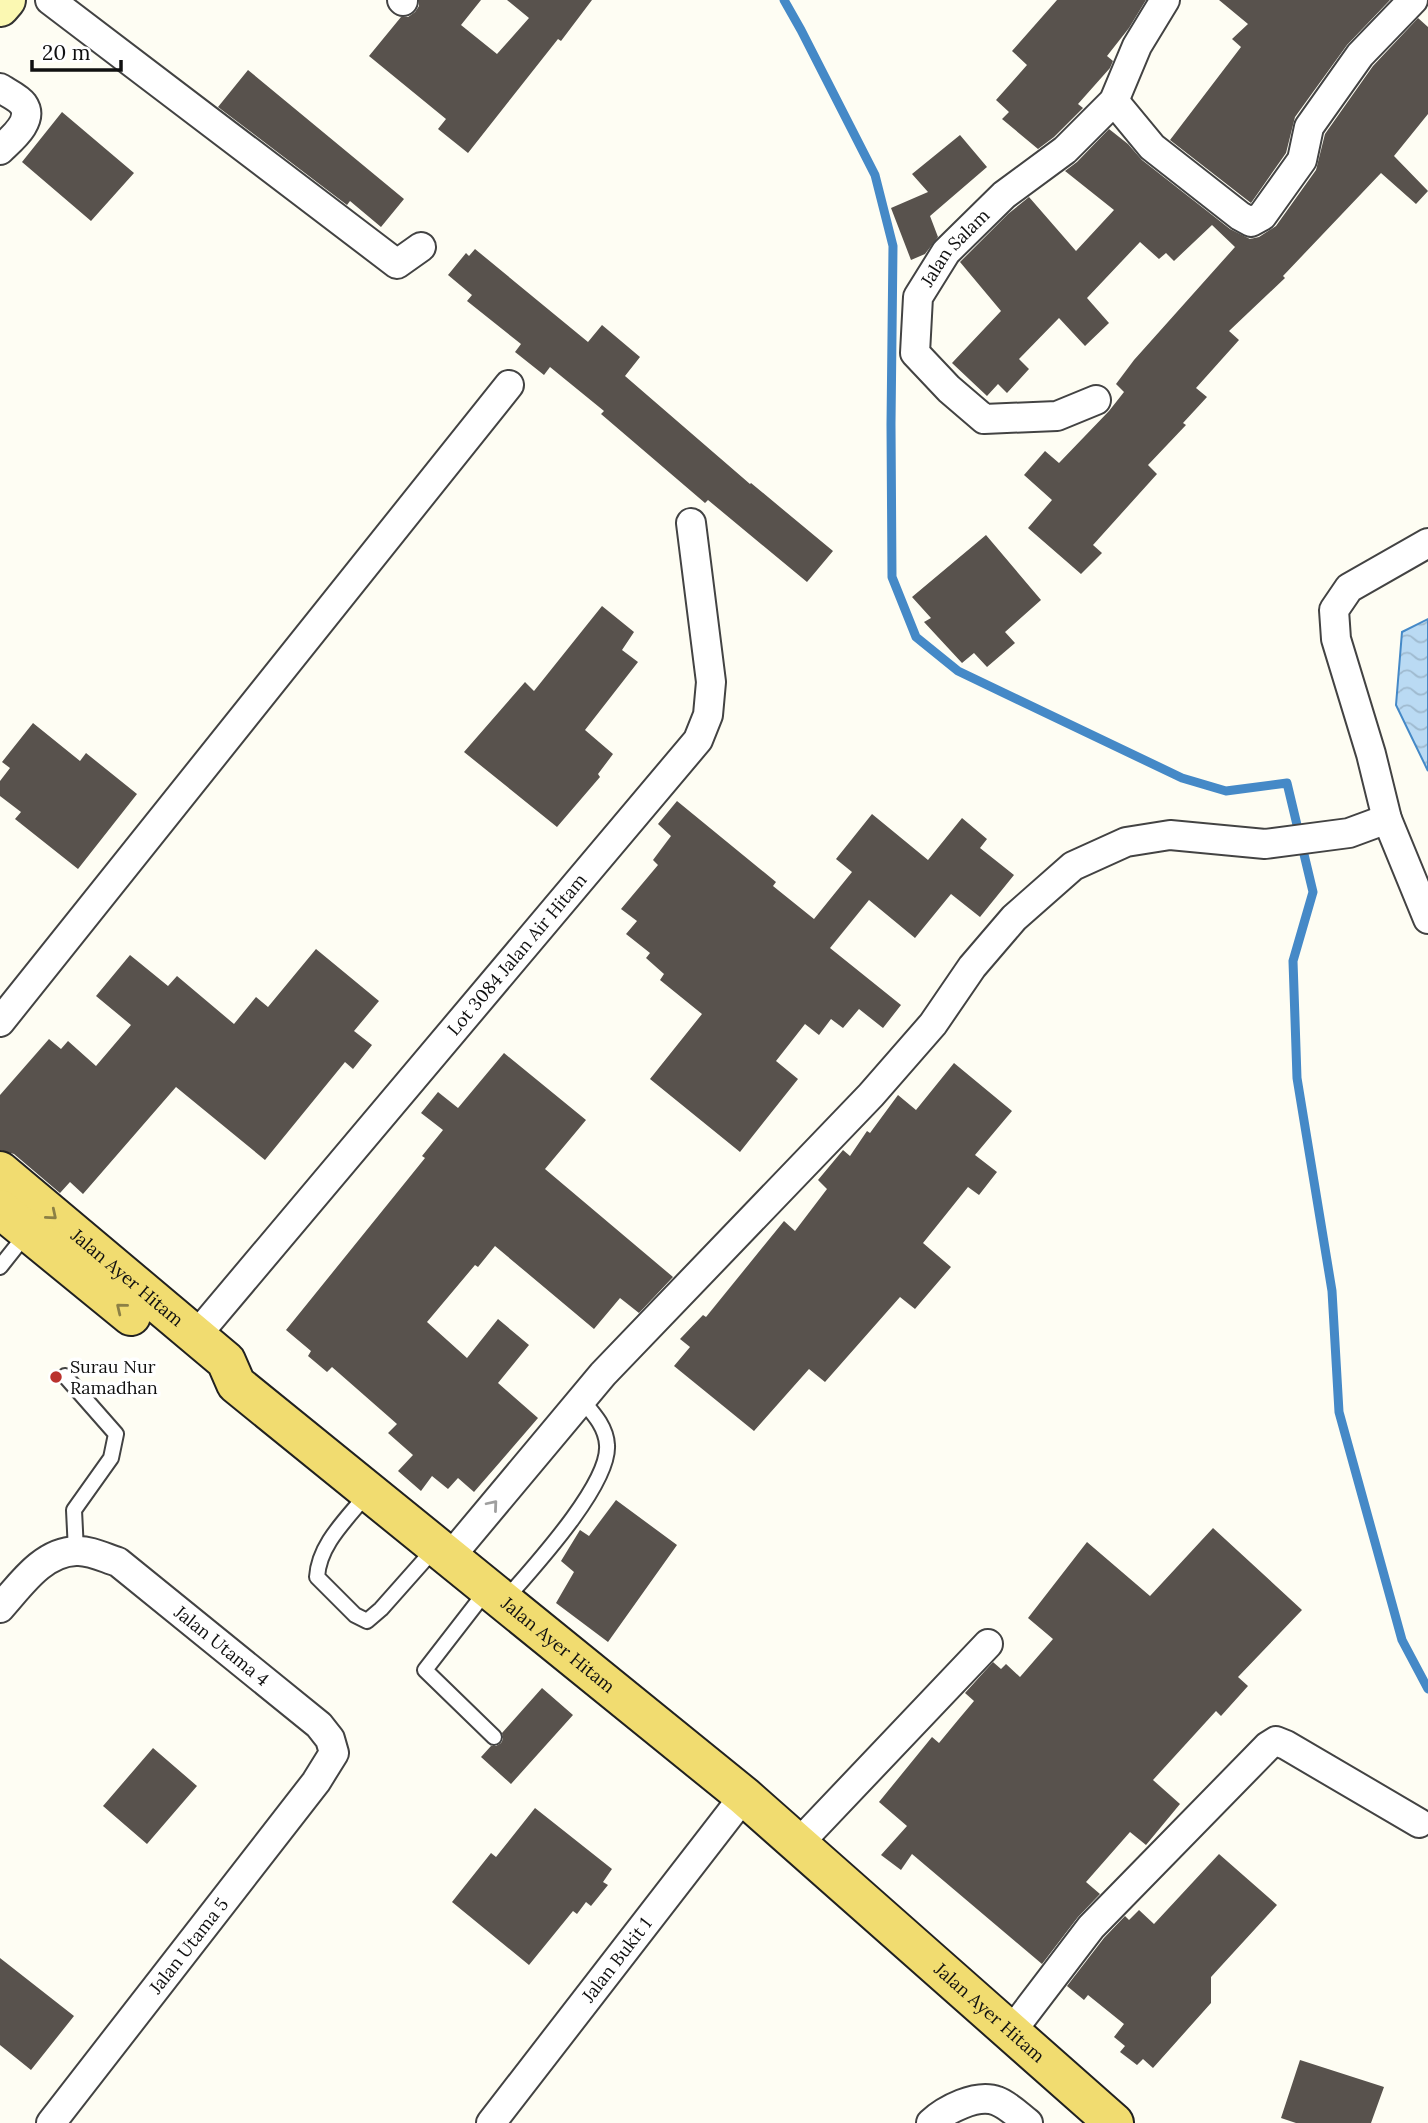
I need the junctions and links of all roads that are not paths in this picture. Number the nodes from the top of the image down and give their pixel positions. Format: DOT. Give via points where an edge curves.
graph roads {
  1 [pos="6,0"];
  2 [pos="50,0"];
  3 [pos="1165,0"];
  4 [pos="1413,0"];
  5 [pos="0,7"];
  6 [pos="0,88"];
  7 [pos="1114,101"];
  8 [pos="0,150"];
  9 [pos="421,247"];
  10 [pos="509,385"];
  11 [pos="1096,400"];
  12 [pos="691,523"];
  13 [pos="1428,543"];
  14 [pos="1387,819"];
  15 [pos="1428,919"];
  16 [pos="0,1022"];
  17 [pos="0,1171"];
  18 [pos="14,1221"];
  19 [pos="0,1267"];
  20 [pos="195,1336"];
  21 [pos="65,1376"];
  22 [pos="236,1384"];
  23 [pos="581,1399"];
  24 [pos="369,1492"];
  25 [pos="76,1551"];
  26 [pos="443,1552"];
  27 [pos="496,1595"];
  28 [pos="0,1608"];
  29 [pos="988,1644"];
  30 [pos="494,1737"];
  31 [pos="326,1768"];
  32 [pos="744,1796"];
  33 [pos="1419,1823"];
  34 [pos="798,1844"];
  35 [pos="1011,2032"];
  36 [pos="51,2123"];
  37 [pos="491,2123"];
  38 [pos="931,2123"];
  39 [pos="1028,2123"];
  40 [pos="1114,2123"];
  1 -- 5 [label="main road"];
  2 -- 9 [label="street" via="397,264"];
  3 -- 7 [label="street, Jalan Salam" via="1137,46"];
  4 -- 7 [label="street" via="1360,55 1310,127 1302,160 1262,216 1251,222 1152,147"];
  6 -- 8 [label="street" via="23,103 26,114"];
  7 -- 11 [label="street, Jalan Salam" via="1065,150 1004,195 946,252 918,296 915,353 984,419 1056,416"];
  10 -- 16 [label="street"];
  12 -- 20 [label="street, Lot 3084 Jalan Air Hitam" via="710,682 708,715 698,740"];
  13 -- 14 [label="street" via="1349,588 1334,610 1336,639"];
  14 -- 15 [label="street"];
  14 -- 23 [label="street" via="1349,833 1265,845 1170,835 1126,842 1073,866 1014,918 972,967 933,1024 871,1095"];
  17 -- 20 [label="main road, Jalan Ayer Hitam, one-way"];
  18 -- 19 [label="lane"];
  22 -- 18 [label="main road, one-way" via="209,1380"];
  20 -- 22 [label="main road, Jalan Ayer Hitam" via="226,1361"];
  21 -- 25 [label="lane" via="116,1434 111,1458 74,1510"];
  22 -- 24 [label="main road, Jalan Ayer Hitam"];
  26 -- 23 [label="street, one-way"];
  23 -- 27 [label="lane" via="598,1419 607,1445 603,1471 562,1532"];
  24 -- 26 [label="main road, Jalan Ayer Hitam"];
  24 -- 26 [label="lane" via="325,1546 318,1563 317,1577 355,1615 367,1620"];
  25 -- 28 [label="street" via="55,1556 38,1567"];
  25 -- 31 [label="street, Jalan Utama 4" via="118,1562 319,1725 334,1754"];
  26 -- 27 [label="main road, Jalan Ayer Hitam"];
  27 -- 30 [label="lane" via="425,1670"];
  27 -- 32 [label="main road, Jalan Ayer Hitam"];
  29 -- 34 [label="street"];
  31 -- 36 [label="street, Jalan Utama 5"];
  32 -- 34 [label="main road, Jalan Ayer Hitam"];
  32 -- 37 [label="street, Jalan Bukit 1"];
  33 -- 35 [label="street" via="1276,1741 1091,1927"];
  34 -- 35 [label="main road, Jalan Ayer Hitam"];
  35 -- 40 [label="main road, Jalan Ayer Hitam"];
  38 -- 39 [label="street" via="977,2099 995,2100"];
}
